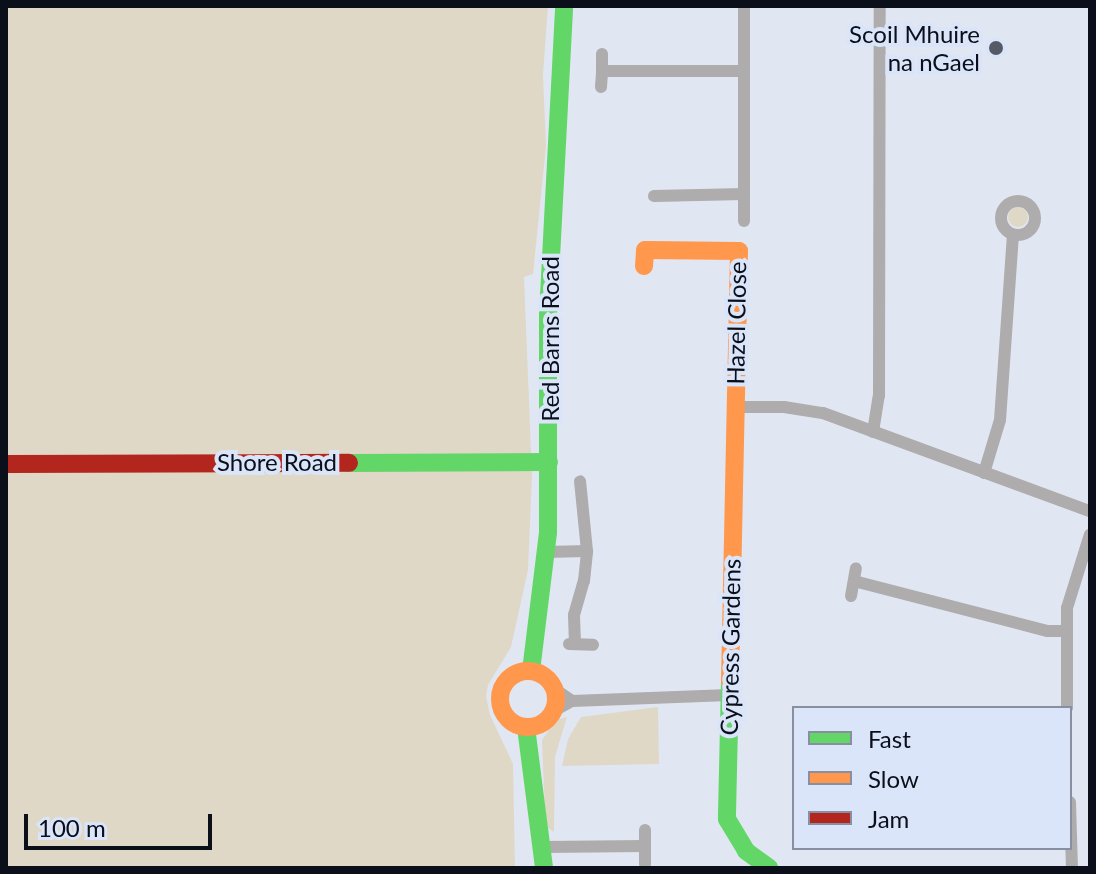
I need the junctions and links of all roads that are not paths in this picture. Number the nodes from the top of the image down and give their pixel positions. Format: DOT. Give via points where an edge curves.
graph roads {
  1 [pos="564,6"];
  2 [pos="744,6"];
  3 [pos="880,6"];
  4 [pos="602,54"];
  5 [pos="602,71"];
  6 [pos="744,71"];
  7 [pos="601,87"];
  8 [pos="744,194"];
  9 [pos="654,196"];
  10 [pos="744,221"];
  11 [pos="1013,235"];
  12 [pos="644,266"];
  13 [pos="735,407"];
  14 [pos="873,432"];
  15 [pos="549,462"];
  16 [pos="6,464"];
  17 [pos="984,473"];
  18 [pos="580,481"];
  19 [pos="1090,511"];
  20 [pos="1090,534"];
  21 [pos="587,551"];
  22 [pos="546,552"];
  23 [pos="851,596"];
  24 [pos="1067,631"];
  25 [pos="593,645"];
  26 [pos="531,671"];
  27 [pos="553,688"];
  28 [pos="729,695"];
  29 [pos="572,701"];
  30 [pos="1067,706"];
  31 [pos="552,712"];
  32 [pos="526,727"];
  33 [pos="645,830"];
  34 [pos="645,846"];
  35 [pos="543,847"];
  36 [pos="645,864"];
  37 [pos="544,868"];
  38 [pos="769,868"];
  1 -- 15 [label="street, Red Barns Road" via="549,273"];
  2 -- 6 [label="street"];
  3 -- 14 [label="street" via="879,396"];
  4 -- 5 [label="street"];
  5 -- 6 [label="street"];
  5 -- 7 [label="street"];
  6 -- 8 [label="street"];
  8 -- 9 [label="street"];
  8 -- 10 [label="street"];
  11 -- 17 [label="street" via="1000,420"];
  12 -- 13 [label="street, Hazel Close" via="645,250 739,251"];
  13 -- 14 [label="street" via="823,413"];
  13 -- 28 [label="street, Cypress Gardens"];
  14 -- 17 [label="street"];
  15 -- 16 [label="street, Shore Road"];
  15 -- 22 [label="street, Red Barns Road"];
  17 -- 19 [label="street"];
  18 -- 21 [label="street"];
  20 -- 24 [label="street" via="1073,585"];
  21 -- 22 [label="street"];
  21 -- 25 [label="street" via="572,644"];
  22 -- 26 [label="street, Red Barns Road"];
  23 -- 24 [label="street" via="855,574 1048,631"];
  24 -- 30 [label="street"];
  26 -- 27 [label="street"];
  26 -- 32 [label="street" via="507,680 500,696 504,714"];
  27 -- 29 [label="street"];
  27 -- 31 [label="street"];
  28 -- 29 [label="street"];
  28 -- 38 [label="street, Cypress Gardens" via="727,819 746,851"];
  29 -- 31 [label="street"];
  31 -- 32 [label="street" via="543,722"];
  32 -- 35 [label="street"];
  33 -- 34 [label="street"];
  34 -- 35 [label="street"];
  34 -- 36 [label="street"];
  35 -- 37 [label="street"];
}
